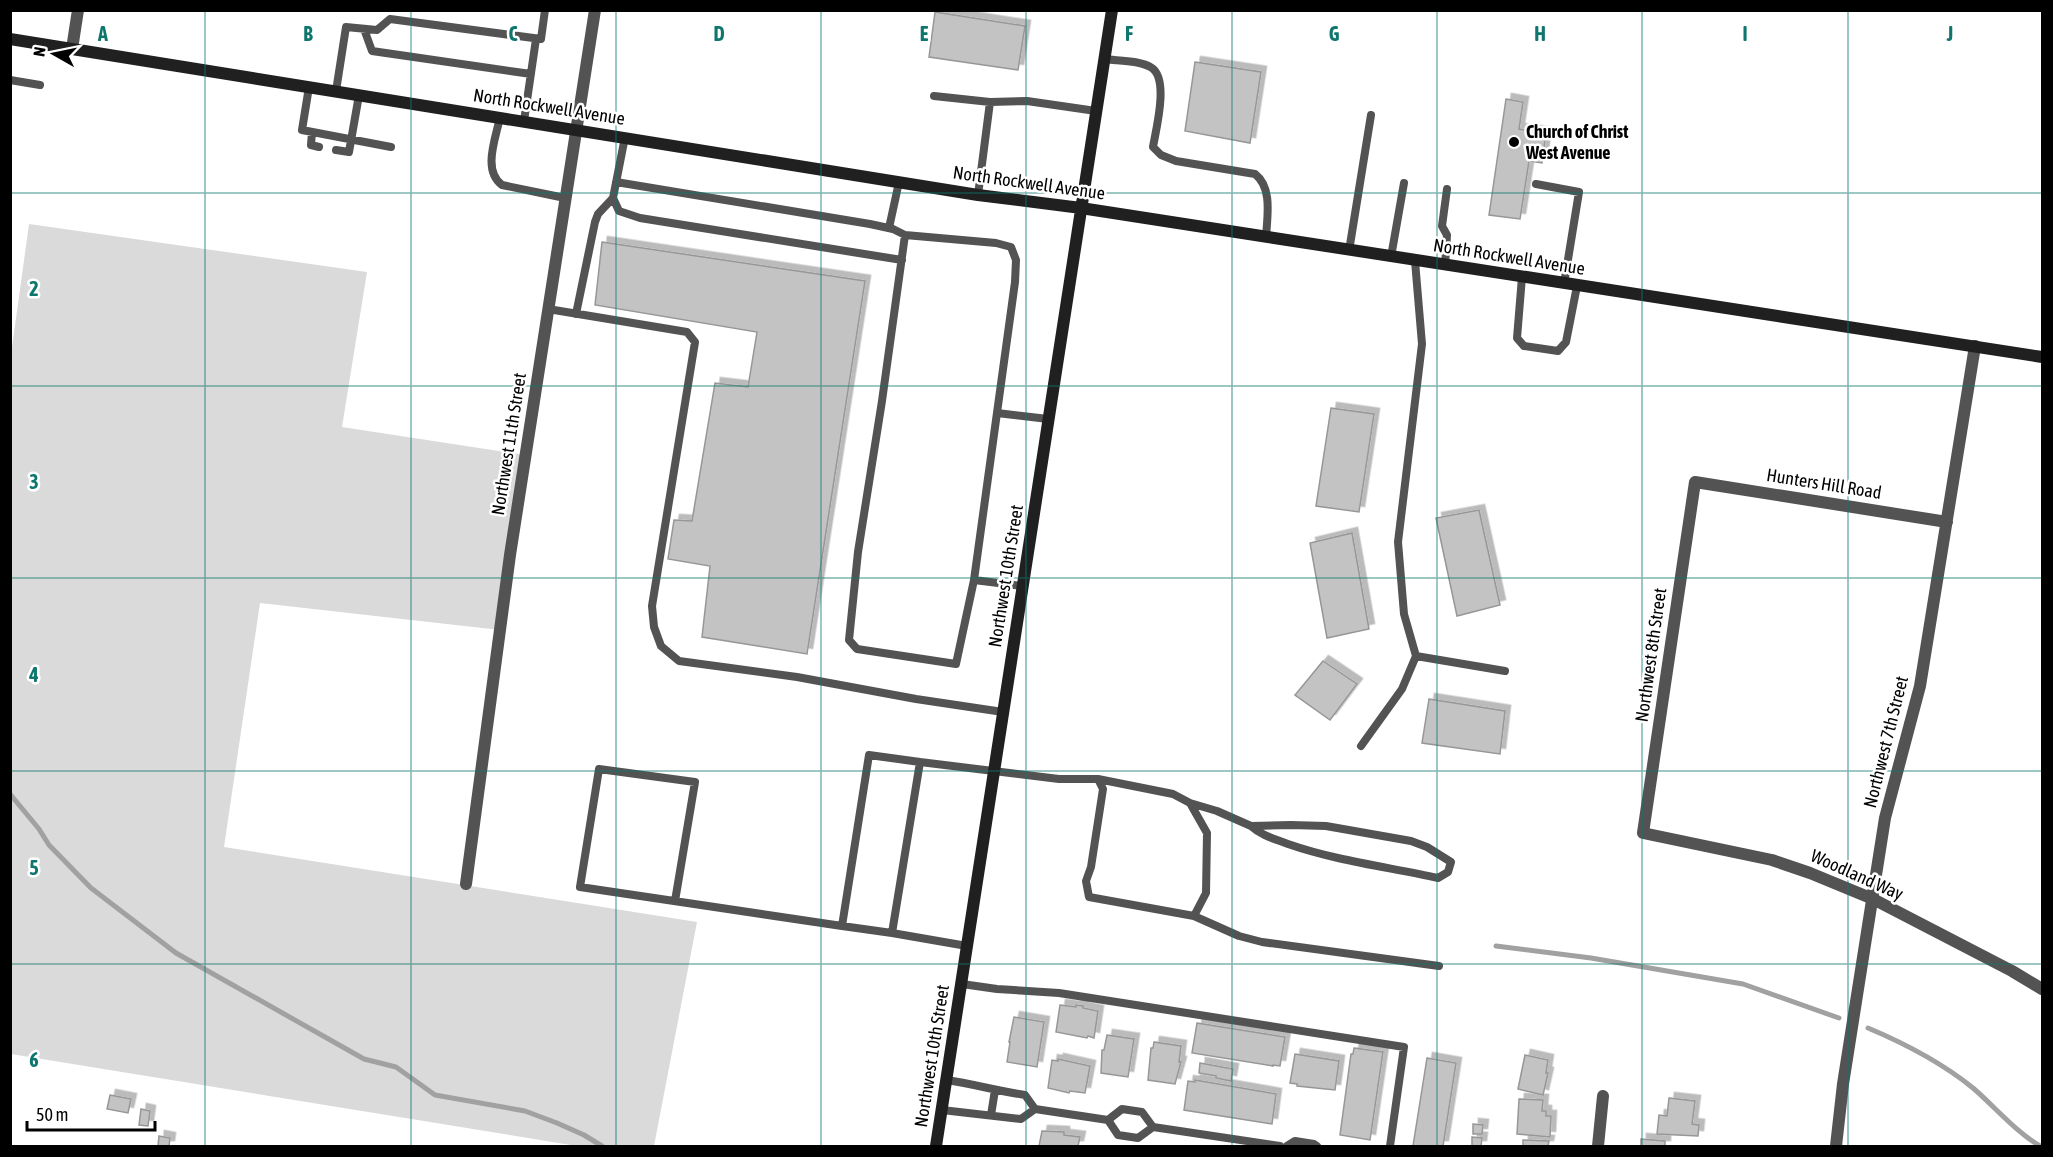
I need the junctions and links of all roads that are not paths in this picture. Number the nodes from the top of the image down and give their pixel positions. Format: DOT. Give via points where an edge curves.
graph roads {
  1 [pos="78,10"];
  2 [pos="545,10"];
  3 [pos="595,10"];
  4 [pos="1112,10"];
  5 [pos="364,29"];
  6 [pos="10,39"];
  7 [pos="536,39"];
  8 [pos="72,49"];
  9 [pos="1104,58"];
  10 [pos="531,74"];
  11 [pos="10,80"];
  12 [pos="40,85"];
  13 [pos="309,87"];
  14 [pos="336,91"];
  15 [pos="359,95"];
  16 [pos="934,96"];
  17 [pos="990,102"];
  18 [pos="1096,111"];
  19 [pos="1371,115"];
  20 [pos="500,117"];
  21 [pos="524,121"];
  22 [pos="576,129"];
  23 [pos="312,132"];
  24 [pos="624,137"];
  25 [pos="352,140"];
  26 [pos="319,147"];
  27 [pos="391,147"];
  28 [pos="336,150"];
  29 [pos="616,182"];
  30 [pos="899,182"];
  31 [pos="1404,183"];
  32 [pos="1536,184"];
  33 [pos="1447,189"];
  34 [pos="978,195"];
  35 [pos="565,198"];
  36 [pos="613,198"];
  37 [pos="1081,208"];
  38 [pos="889,228"];
  39 [pos="905,235"];
  40 [pos="1266,237"];
  41 [pos="1349,251"];
  42 [pos="1390,257"];
  43 [pos="902,260"];
  44 [pos="1415,261"];
  45 [pos="1445,266"];
  46 [pos="1522,277"];
  47 [pos="1571,285"];
  48 [pos="548,309"];
  49 [pos="576,314"];
  50 [pos="1974,346"];
  51 [pos="2043,357"];
  52 [pos="998,413"];
  53 [pos="1048,419"];
  54 [pos="1695,482"];
  55 [pos="1947,522"];
  56 [pos="974,580"];
  57 [pos="1022,586"];
  58 [pos="1416,656"];
  59 [pos="1505,671"];
  60 [pos="1003,712"];
  61 [pos="1361,747"];
  62 [pos="920,762"];
  63 [pos="994,772"];
  64 [pos="1098,779"];
  65 [pos="1190,803"];
  66 [pos="1251,826"];
  67 [pos="1643,833"];
  68 [pos="466,884"];
  69 [pos="1873,899"];
  70 [pos="675,901"];
  71 [pos="1194,916"];
  72 [pos="842,926"];
  73 [pos="892,933"];
  74 [pos="967,945"];
  75 [pos="1439,966"];
  76 [pos="962,984"];
  77 [pos="2043,989"];
  78 [pos="947,1080"];
  79 [pos="995,1090"];
  80 [pos="1603,1096"];
  81 [pos="1035,1109"];
  82 [pos="942,1110"];
  83 [pos="991,1115"];
  84 [pos="1108,1120"];
  85 [pos="1153,1127"];
  86 [pos="936,1146"];
  87 [pos="1280,1146"];
  88 [pos="1287,1146"];
  89 [pos="1317,1146"];
  90 [pos="1390,1146"];
  91 [pos="1598,1146"];
  92 [pos="1836,1146"];
  1 -- 8 [label="street"];
  2 -- 7 [label="lane" via="541,39"];
  3 -- 22 [label="street, Northwest 11th Street"];
  4 -- 9 [label="main road, Northwest 10th Street"];
  5 -- 7 [label="lane" via="377,30 390,19"];
  5 -- 10 [label="lane" via="372,51"];
  5 -- 14 [label="lane" via="346,27"];
  6 -- 8 [label="main road, North Rockwell Avenue"];
  7 -- 10 [label="lane"];
  8 -- 13 [label="main road, North Rockwell Avenue"];
  9 -- 18 [label="main road, Northwest 10th Street"];
  9 -- 40 [label="lane" via="1152,68 1157,74 1161,83 1153,147 1161,156 1255,174 1262,180 1267,194"];
  10 -- 21 [label="lane"];
  11 -- 12 [label="lane"];
  13 -- 14 [label="main road, North Rockwell Avenue"];
  13 -- 23 [label="lane" via="302,130"];
  14 -- 15 [label="main road, North Rockwell Avenue"];
  15 -- 20 [label="main road, North Rockwell Avenue"];
  15 -- 25 [label="lane"];
  16 -- 17 [label="lane"];
  17 -- 18 [label="lane" via="1027,101"];
  17 -- 34 [label="lane"];
  18 -- 37 [label="main road, Northwest 10th Street"];
  19 -- 41 [label="lane"];
  20 -- 21 [label="main road, North Rockwell Avenue"];
  20 -- 35 [label="lane" via="491,162 495,180 502,185"];
  21 -- 22 [label="main road, North Rockwell Avenue"];
  22 -- 24 [label="main road, North Rockwell Avenue"];
  22 -- 35 [label="street, Northwest 11th Street"];
  23 -- 25 [label="lane"];
  23 -- 26 [label="lane" via="311,145"];
  24 -- 29 [label="lane"];
  24 -- 30 [label="main road, North Rockwell Avenue"];
  25 -- 27 [label="lane"];
  25 -- 28 [label="lane" via="349,152"];
  29 -- 36 [label="lane"];
  29 -- 38 [label="lane"];
  30 -- 34 [label="main road, North Rockwell Avenue"];
  30 -- 38 [label="lane"];
  31 -- 42 [label="lane"];
  32 -- 47 [label="lane" via="1579,192"];
  33 -- 45 [label="lane" via="1442,226 1447,235"];
  34 -- 37 [label="main road, North Rockwell Avenue"];
  35 -- 48 [label="street, Northwest 11th Street"];
  36 -- 43 [label="lane" via="619,211 640,218"];
  36 -- 49 [label="lane" via="595,222"];
  37 -- 40 [label="main road, North Rockwell Avenue"];
  37 -- 53 [label="main road, Northwest 10th Street"];
  38 -- 39 [label="lane"];
  39 -- 43 [label="lane"];
  39 -- 52 [label="lane" via="1011,247 1016,275"];
  40 -- 41 [label="main road, North Rockwell Avenue"];
  41 -- 42 [label="main road, North Rockwell Avenue"];
  42 -- 44 [label="main road, North Rockwell Avenue"];
  43 -- 56 [label="lane" via="858,552 849,640 857,650 956,664"];
  44 -- 45 [label="main road, North Rockwell Avenue"];
  44 -- 58 [label="lane" via="1422,344 1398,542 1404,614"];
  45 -- 46 [label="main road, North Rockwell Avenue"];
  46 -- 47 [label="main road, North Rockwell Avenue"];
  46 -- 47 [label="lane" via="1517,338 1524,346 1558,351 1566,342"];
  47 -- 50 [label="main road, North Rockwell Avenue"];
  48 -- 49 [label="lane"];
  48 -- 68 [label="street, Northwest 11th Street"];
  49 -- 60 [label="lane" via="687,332 695,342 652,606 661,646 679,661"];
  50 -- 51 [label="main road, North Rockwell Avenue"];
  50 -- 55 [label="street, Northwest 7th Street"];
  52 -- 53 [label="lane"];
  52 -- 56 [label="lane"];
  53 -- 57 [label="main road, Northwest 10th Street"];
  54 -- 55 [label="street, Hunters Hill Road"];
  54 -- 67 [label="street, Northwest 8th Street"];
  55 -- 69 [label="street, Northwest 7th Street" via="1920,686 1885,818"];
  56 -- 57 [label="lane"];
  57 -- 60 [label="main road, Northwest 10th Street"];
  58 -- 59 [label="lane"];
  58 -- 61 [label="lane" via="1402,689"];
  60 -- 63 [label="main road, Northwest 10th Street"];
  62 -- 63 [label="lane"];
  62 -- 72 [label="lane" via="869,755"];
  62 -- 73 [label="lane"];
  63 -- 64 [label="lane"];
  63 -- 74 [label="main road, Northwest 10th Street"];
  64 -- 65 [label="lane" via="1173,794"];
  64 -- 71 [label="lane" via="1103,789 1086,881 1089,897"];
  65 -- 66 [label="lane"];
  65 -- 71 [label="lane" via="1207,833 1206,893"];
  66 -- 66 [label="lane" via="1326,826 1411,842 1451,861 1448,872 1438,878 1340,859 1260,834"];
  67 -- 69 [label="street, Woodland Way" via="1772,860"];
  69 -- 77 [label="street, Woodland Way"];
  69 -- 92 [label="street, Northwest 7th Street"];
  70 -- 70 [label="lane" via="695,782 599,769 580,887"];
  70 -- 72 [label="lane"];
  71 -- 75 [label="lane" via="1262,942"];
  72 -- 73 [label="lane"];
  73 -- 74 [label="lane"];
  74 -- 76 [label="main road, Northwest 10th Street"];
  76 -- 78 [label="main road, Northwest 10th Street"];
  76 -- 90 [label="lane" via="1059,993 1404,1047"];
  78 -- 79 [label="lane"];
  78 -- 82 [label="main road, Northwest 10th Street"];
  79 -- 81 [label="lane" via="1025,1095"];
  79 -- 83 [label="lane"];
  80 -- 91 [label="street"];
  81 -- 83 [label="lane" via="1021,1119"];
  81 -- 84 [label="lane"];
  82 -- 83 [label="lane"];
  82 -- 86 [label="main road, Northwest 10th Street"];
  84 -- 85 [label="lane" via="1122,1109 1132,1110 1142,1112"];
  84 -- 85 [label="lane" via="1118,1135 1138,1138"];
  85 -- 87 [label="lane"];
  88 -- 89 [label="lane" via="1295,1141"];
}
